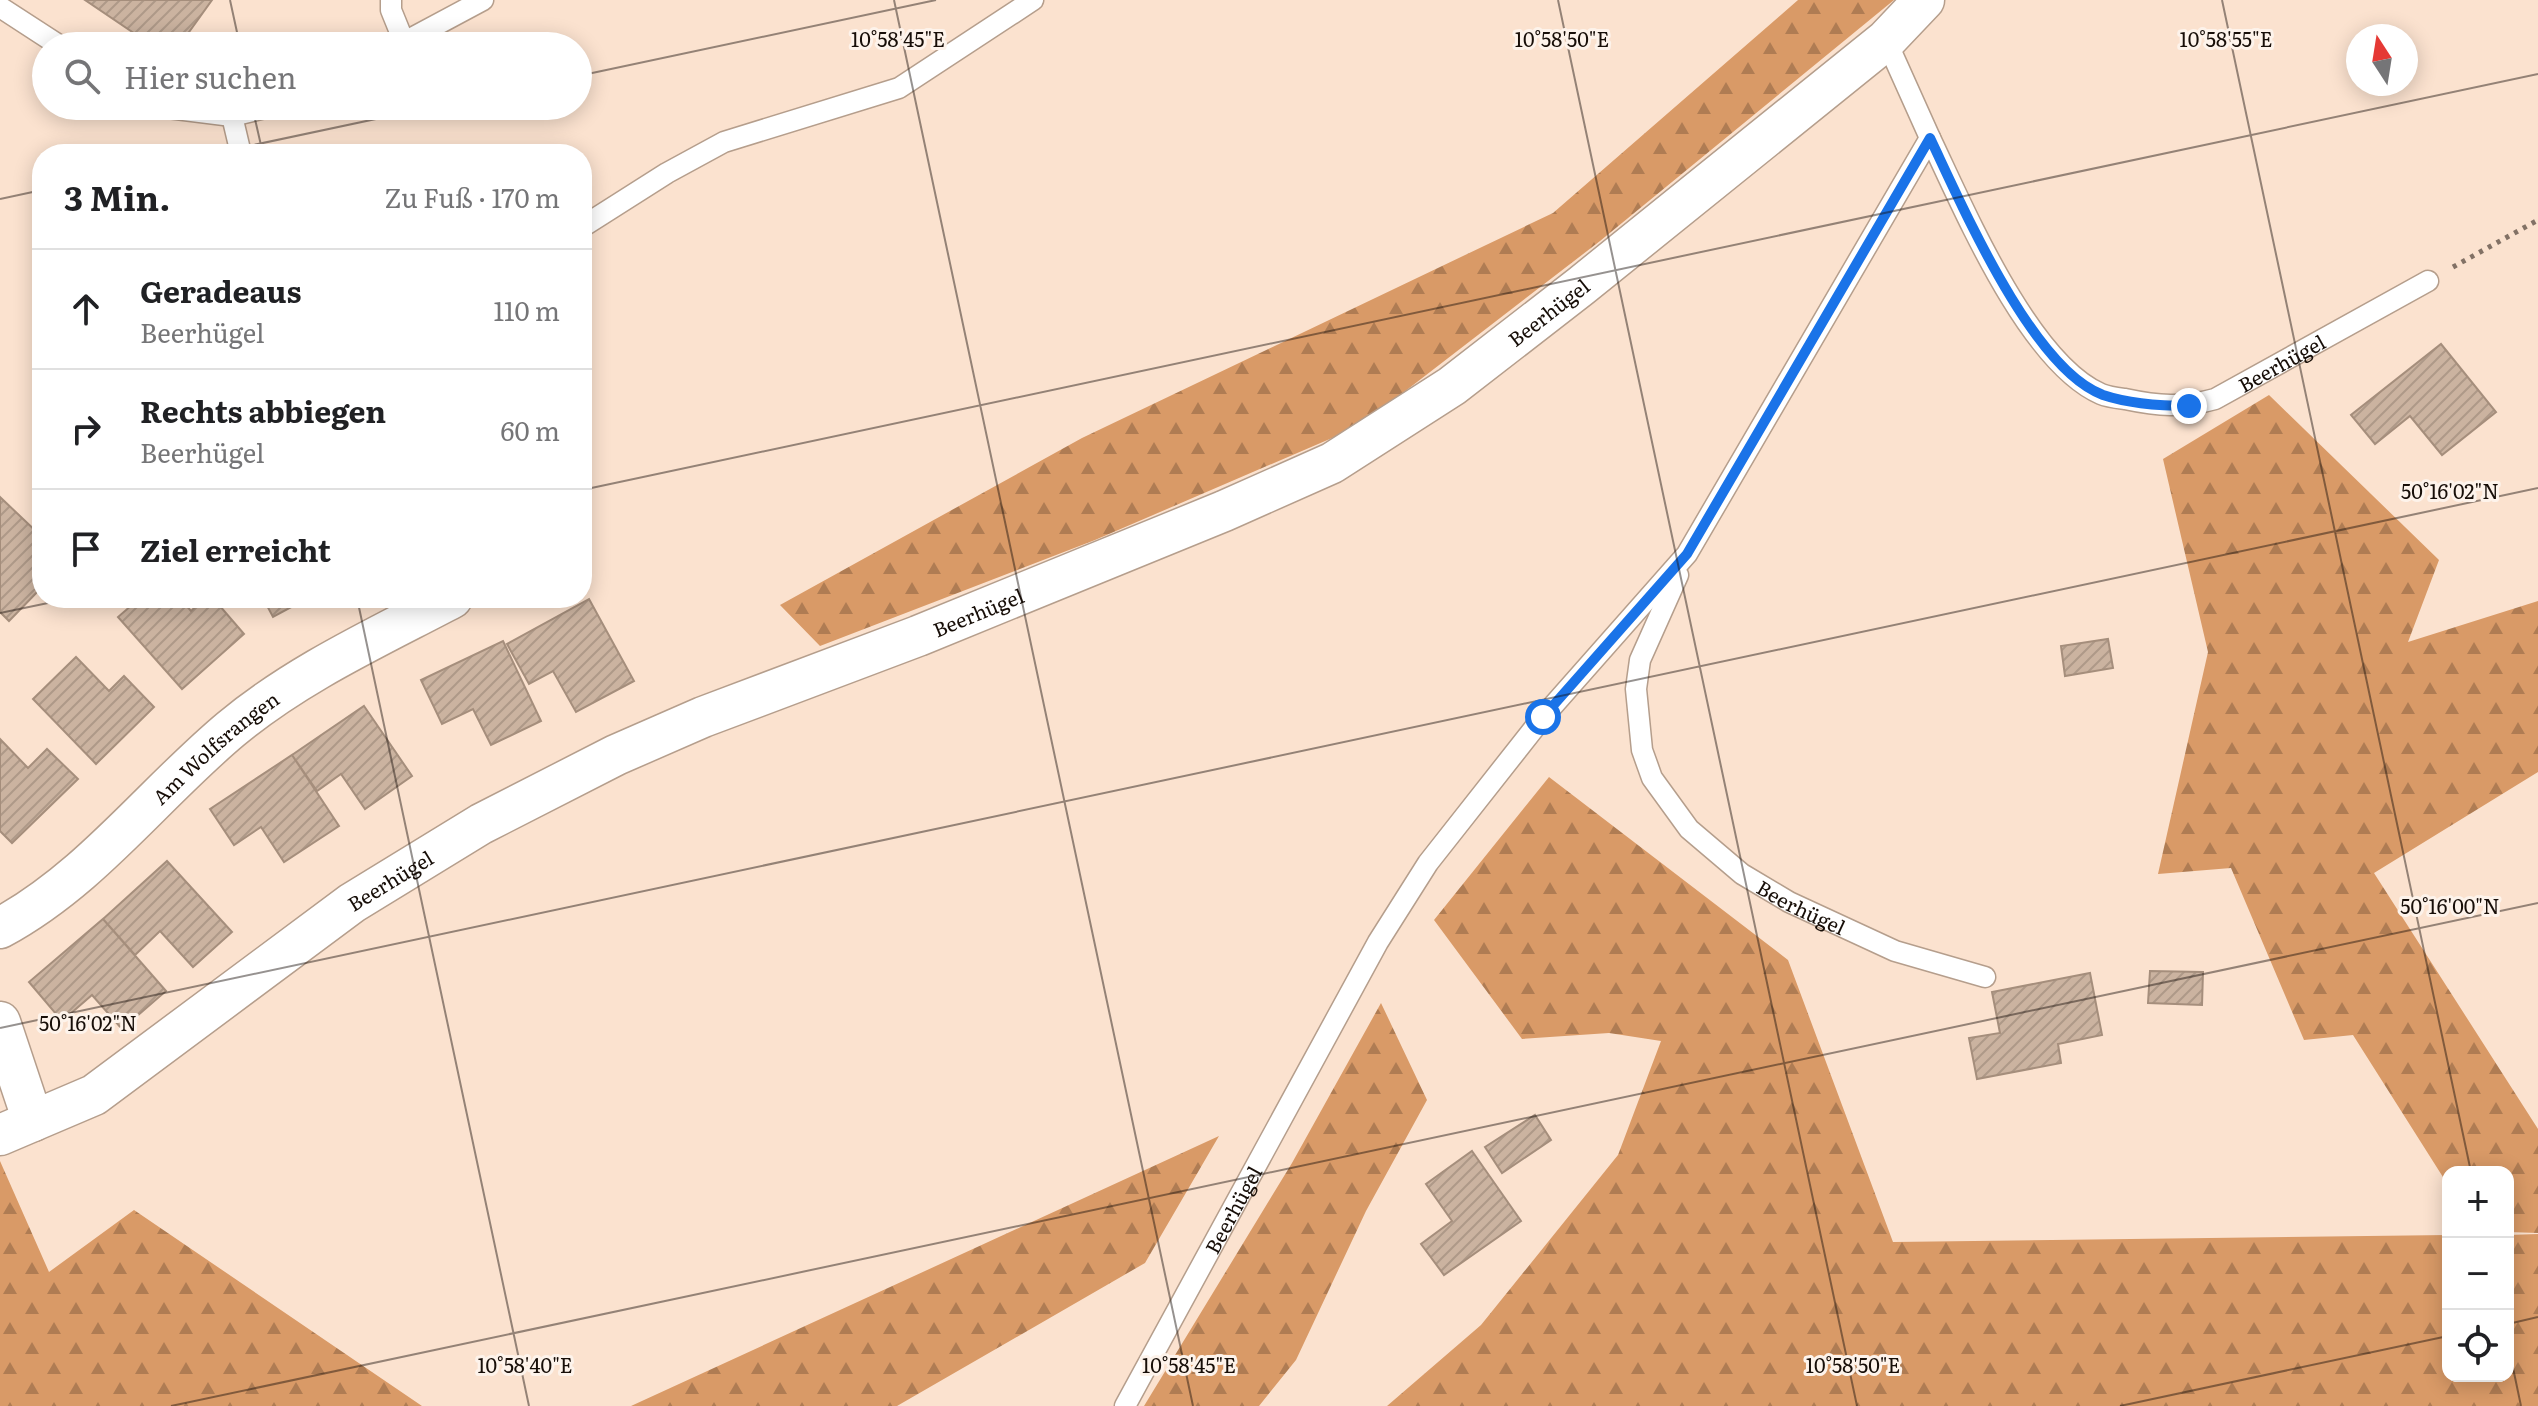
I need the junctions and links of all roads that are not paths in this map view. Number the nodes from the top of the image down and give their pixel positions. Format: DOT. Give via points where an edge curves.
graph roads {
  1 [pos="391,0"];
  2 [pos="483,0"];
  3 [pos="1033,0"];
  4 [pos="1924,0"];
  5 [pos="0,7"];
  6 [pos="38,32"];
  7 [pos="397,32"];
  8 [pos="423,32"];
  9 [pos="1886,40"];
  10 [pos="233,120"];
  11 [pos="1930,138"];
  12 [pos="239,144"];
  13 [pos="592,221"];
  14 [pos="2428,281"];
  15 [pos="1687,554"];
  16 [pos="433,608"];
  17 [pos="0,928"];
  18 [pos="1985,977"];
  19 [pos="0,1022"];
  20 [pos="16,1128"];
  21 [pos="1125,1406"];
  1 -- 7 [label="lane"];
  2 -- 8 [label="lane"];
  3 -- 13 [label="lane" via="899,88 724,142"];
  4 -- 9 [label="street, Beerhügel"];
  5 -- 6 [label="lane"];
  9 -- 11 [label="lane, Beerhügel"];
  9 -- 20 [label="street, Beerhügel" via="1452,386 1332,463 616,755 481,824 352,903 94,1095"];
  10 -- 12 [label="lane"];
  11 -- 14 [label="lane, Beerhügel" via="1989,262 2035,332 2074,377 2102,395 2157,406 2215,399"];
  11 -- 15 [label="lane, Beerhügel"];
  15 -- 18 [label="lane, Beerhügel" via="1640,660 1636,689 1642,750 1652,778 1689,829 1742,874 1895,951"];
  15 -- 21 [label="lane, Beerhügel" via="1543,717 1428,863 1378,942"];
  16 -- 17 [label="street, Am Wolfsrangen" via="296,681 232,728 84,870"];
  19 -- 20 [label="street"];
}
